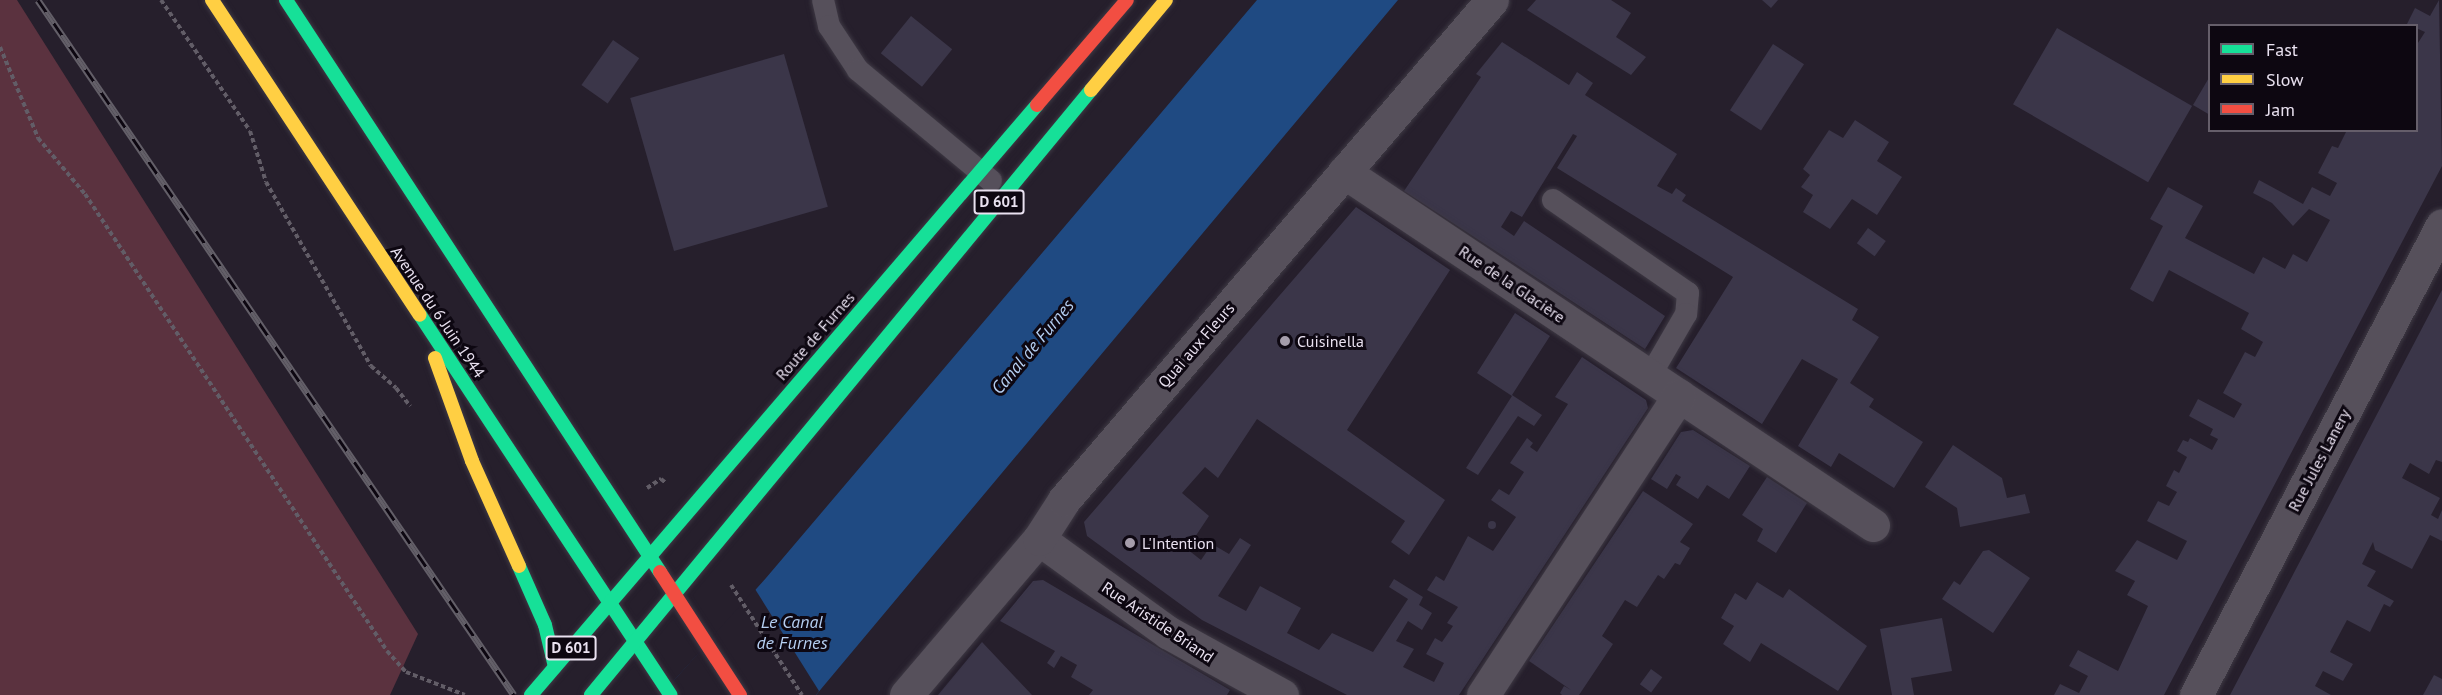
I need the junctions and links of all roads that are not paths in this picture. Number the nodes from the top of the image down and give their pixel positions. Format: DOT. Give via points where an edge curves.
graph roads {
  1 [pos="212,0"];
  2 [pos="286,0"];
  3 [pos="823,0"];
  4 [pos="1127,0"];
  5 [pos="1166,0"];
  6 [pos="1492,0"];
  7 [pos="980,171"];
  8 [pos="1344,172"];
  9 [pos="1006,193"];
  10 [pos="1553,200"];
  11 [pos="2442,225"];
  12 [pos="419,314"];
  13 [pos="1650,376"];
  14 [pos="1679,396"];
  15 [pos="1873,525"];
  16 [pos="1039,539"];
  17 [pos="648,557"];
  18 [pos="676,594"];
  19 [pos="610,601"];
  20 [pos="636,642"];
  21 [pos="555,667"];
  22 [pos="531,695"];
  23 [pos="591,695"];
  24 [pos="671,695"];
  25 [pos="740,695"];
  26 [pos="906,695"];
  27 [pos="1282,695"];
  28 [pos="1483,695"];
  29 [pos="2196,695"];
  1 -- 12 [label="main road, Avenue du 6 Juin 1944"];
  2 -- 17 [label="main road"];
  3 -- 7 [label="lane" via="833,33 858,70"];
  4 -- 7 [label="main road, Route de Furnes / D 601"];
  5 -- 9 [label="main road, D 601"];
  6 -- 8 [label="street, Quai aux Fleurs"];
  7 -- 9 [label="lane"];
  7 -- 17 [label="main road, Route de Furnes / D 601"];
  8 -- 13 [label="street, Rue de la Glacière"];
  8 -- 16 [label="street, Quai aux Fleurs" via="1064,500"];
  9 -- 18 [label="main road, D 601"];
  10 -- 13 [label="lane" via="1688,293 1686,314"];
  11 -- 29 [label="street, Rue Jules Lanery"];
  12 -- 19 [label="main road, Avenue du 6 Juin 1944"];
  12 -- 21 [label="main road" via="472,461 545,625"];
  13 -- 14 [label="street, Rue de la Glacière"];
  14 -- 15 [label="street, Rue de la Glacière"];
  14 -- 28 [label="street"];
  16 -- 26 [label="street, Quai aux Fleurs"];
  16 -- 27 [label="street, Rue Aristide Briand" via="1169,633"];
  17 -- 18 [label="main road"];
  17 -- 19 [label="main road, Route de Furnes / D 601"];
  18 -- 20 [label="main road, D 601"];
  18 -- 25 [label="main road"];
  19 -- 20 [label="main road, Avenue du 6 Juin 1944"];
  19 -- 21 [label="main road, Route de Furnes / D 601"];
  20 -- 23 [label="main road, D 601"];
  20 -- 24 [label="main road, Avenue du 6 Juin 1944"];
  21 -- 22 [label="main road, Route de Furnes / D 601"];
}
